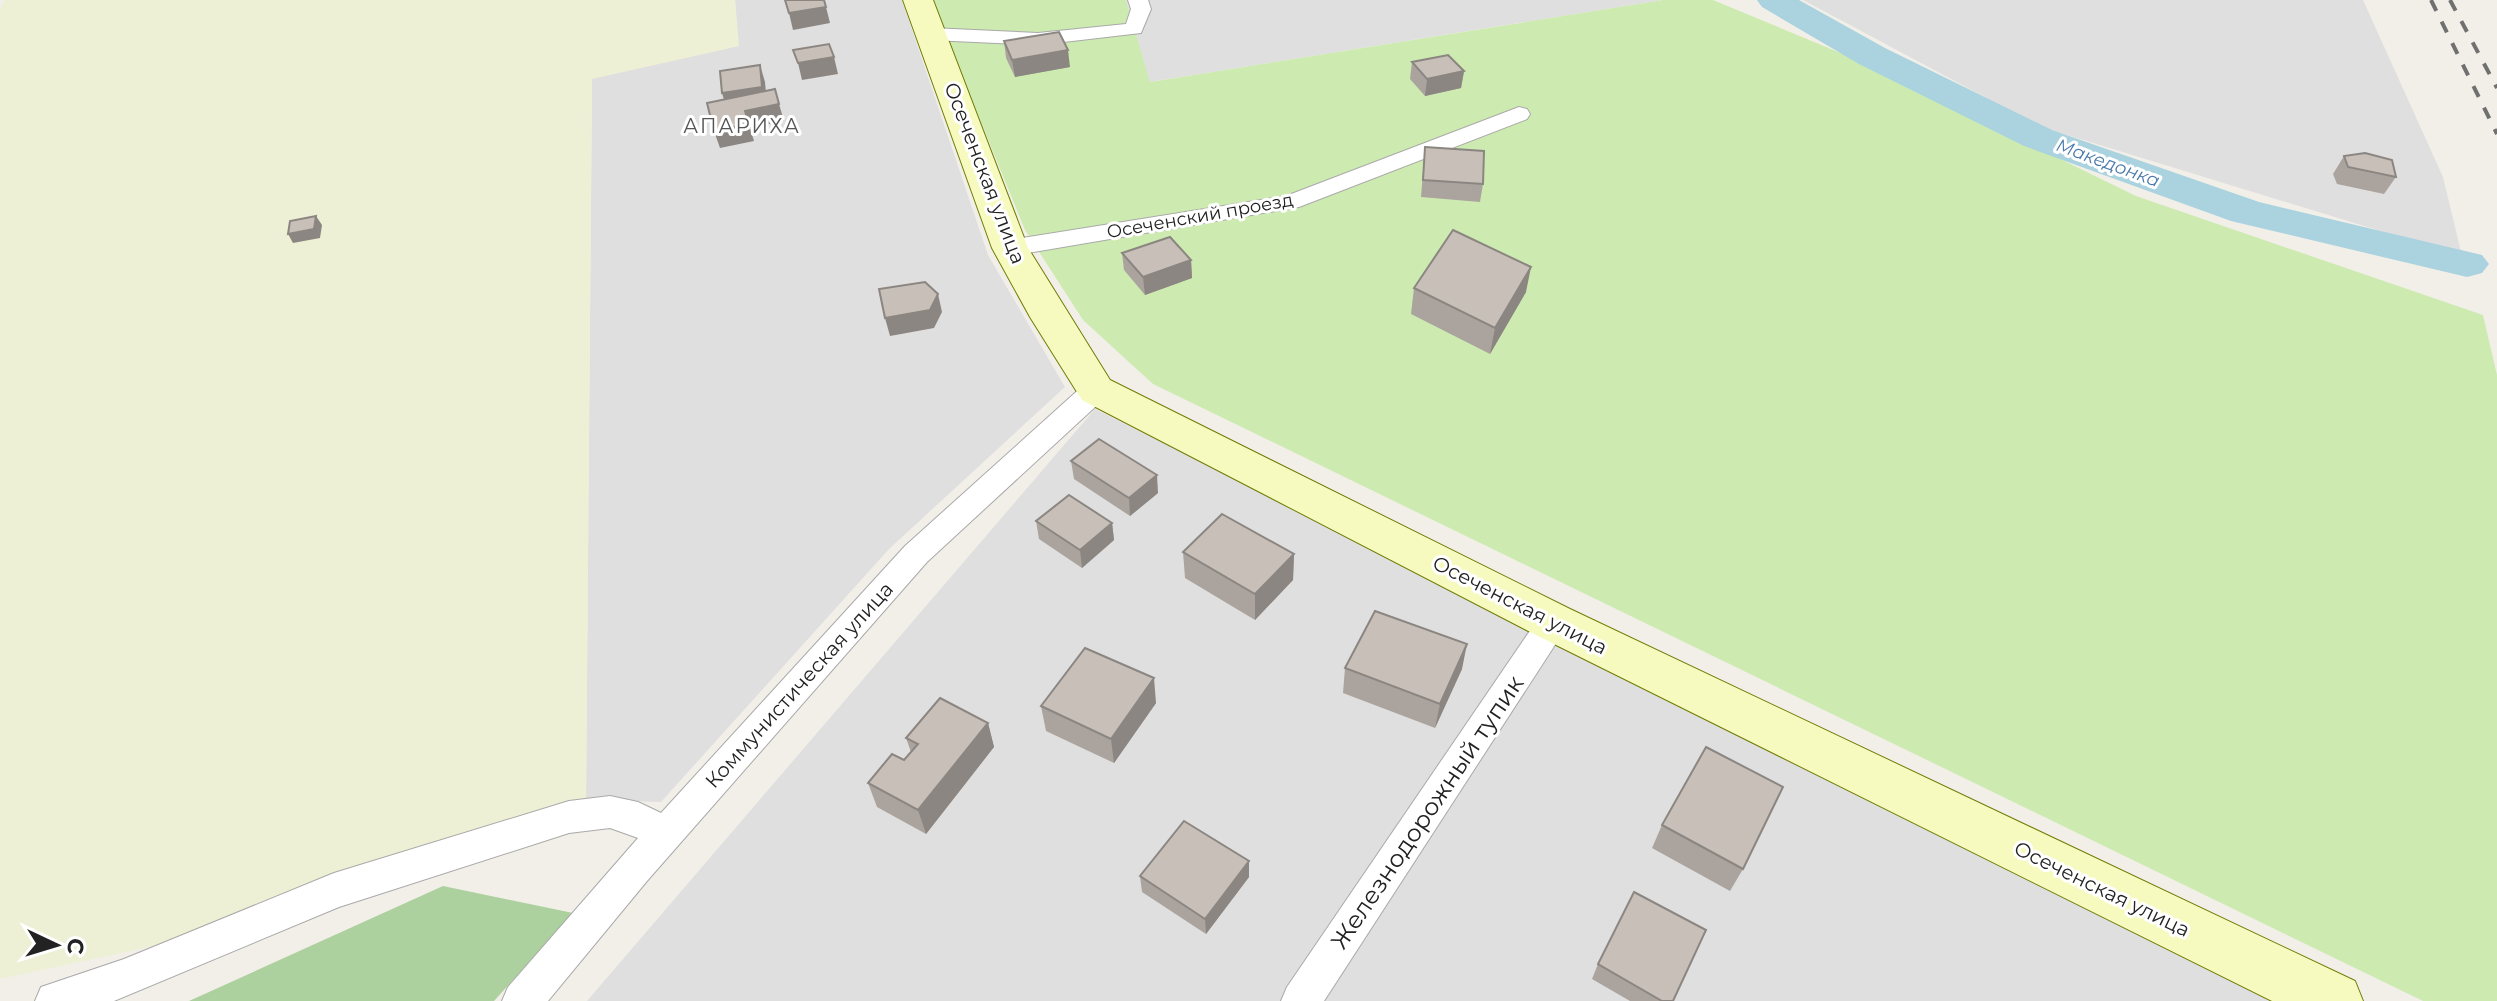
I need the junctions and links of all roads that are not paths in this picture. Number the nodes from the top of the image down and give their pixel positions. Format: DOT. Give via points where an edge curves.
graph roads {
  1 [pos="1138,0"];
  2 [pos="925,17"];
  3 [pos="1519,114"];
  4 [pos="1010,248"];
  5 [pos="1096,390"];
  6 [pos="1553,622"];
  7 [pos="665,835"];
  8 [pos="55,1001"];
  9 [pos="522,1001"];
  10 [pos="1301,1001"];
  11 [pos="2334,1001"];
  1 -- 2 [label="street" via="1141,9 1134,29 1038,39"];
  2 -- 4 [label="street, Осеченская улица"];
  3 -- 4 [label="street, Осеченский проезд" via="1291,202"];
  4 -- 5 [label="street, Осеченская улица"];
  5 -- 6 [label="street, Осеченская улица"];
  5 -- 7 [label="street, Коммунистическая улица" via="916,554"];
  6 -- 10 [label="street, Железнодорожный тупик"];
  6 -- 11 [label="street, Осеченская улица"];
  7 -- 8 [label="street" via="638,818 610,812 569,817 334,891 125,978"];
  7 -- 9 [label="street, Коммунистическая улица"];
}
